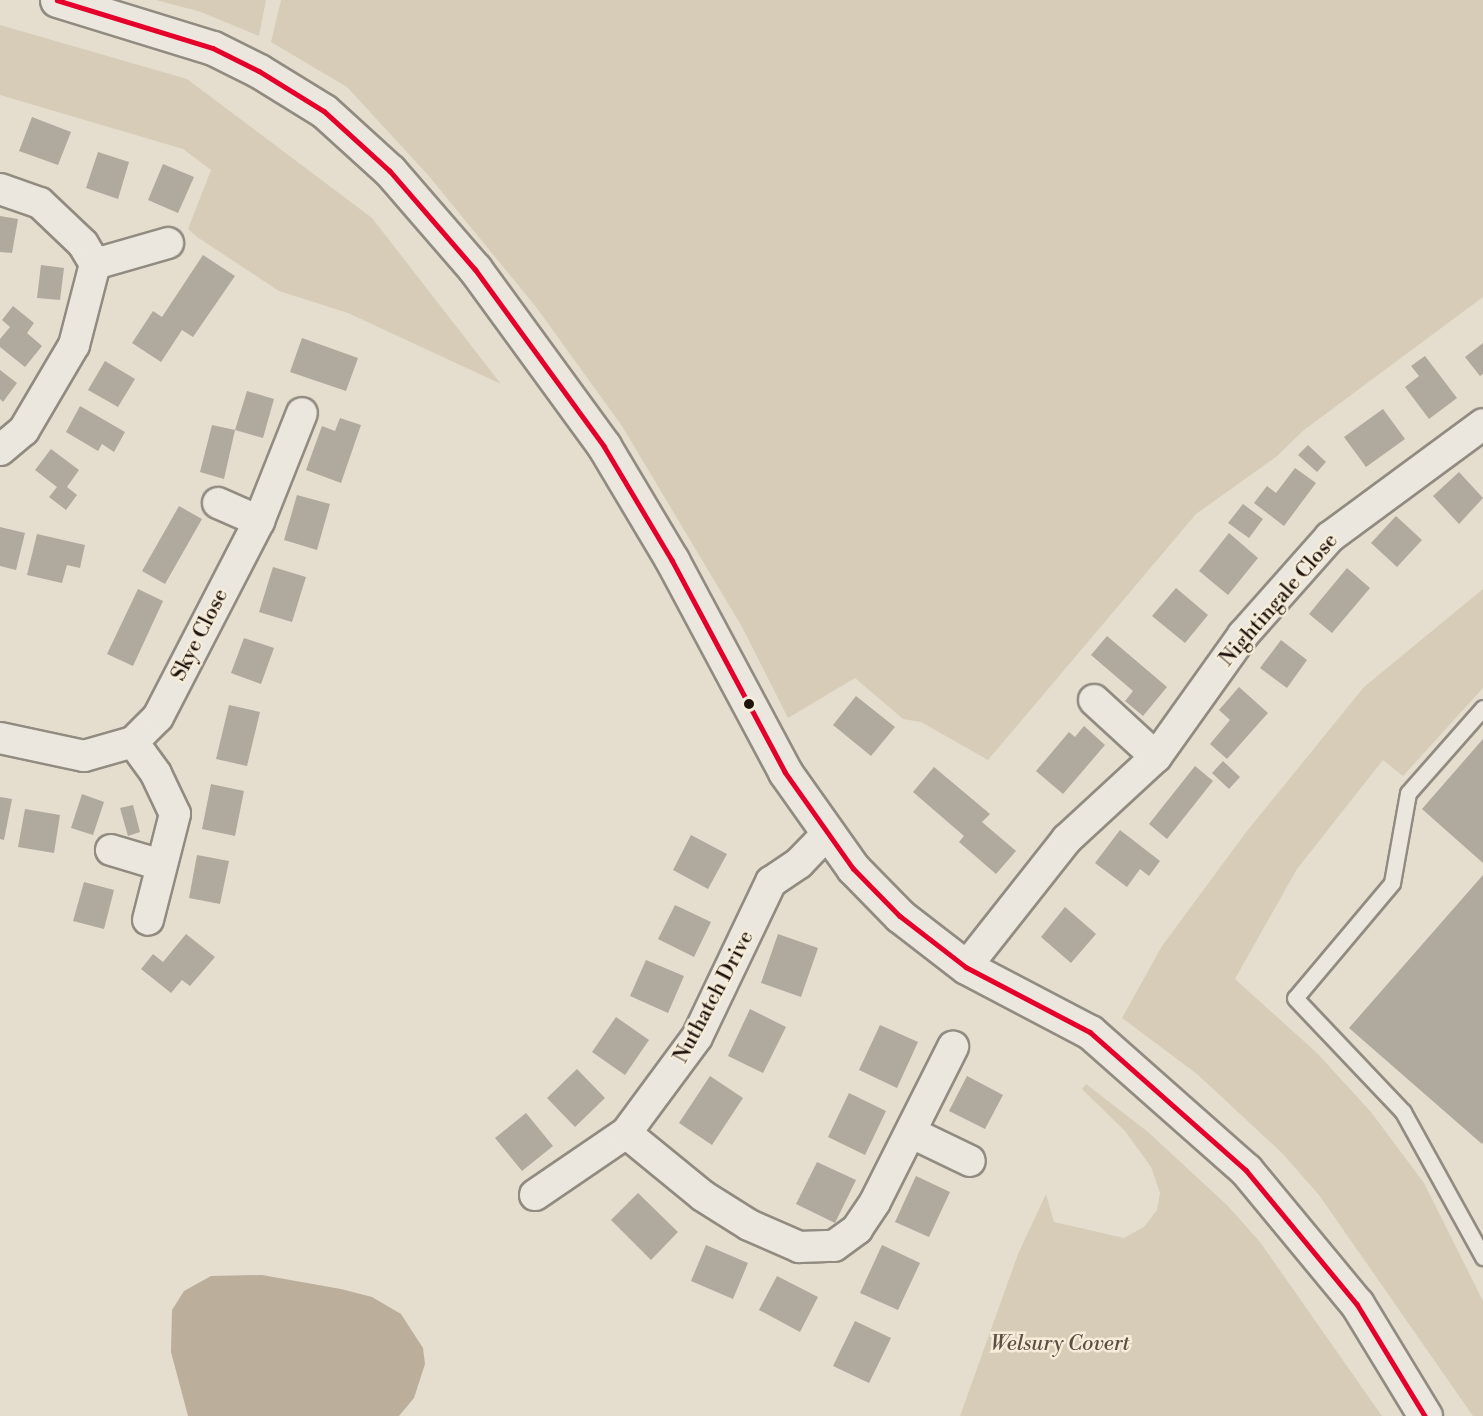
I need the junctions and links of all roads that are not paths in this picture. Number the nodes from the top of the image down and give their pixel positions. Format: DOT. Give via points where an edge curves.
graph roads {
  1 [pos="57,0"];
  2 [pos="0,189"];
  3 [pos="168,243"];
  4 [pos="95,264"];
  5 [pos="302,413"];
  6 [pos="1483,424"];
  7 [pos="0,450"];
  8 [pos="218,503"];
  9 [pos="259,521"];
  10 [pos="1094,700"];
  11 [pos="1483,708"];
  12 [pos="0,738"];
  13 [pos="133,742"];
  14 [pos="1156,757"];
  15 [pos="826,835"];
  16 [pos="111,850"];
  17 [pos="161,865"];
  18 [pos="148,920"];
  19 [pos="966,967"];
  20 [pos="952,1047"];
  21 [pos="626,1133"];
  22 [pos="912,1133"];
  23 [pos="970,1161"];
  24 [pos="535,1195"];
  25 [pos="1483,1257"];
  26 [pos="1425,1416"];
  1 -- 15 [label="street" via="213,48 259,71 324,111 390,171 475,269 604,446 678,570 785,772"];
  2 -- 4 [label="street" via="40,203 83,244"];
  3 -- 4 [label="street"];
  4 -- 7 [label="street" via="74,345 24,430"];
  5 -- 9 [label="street, Skye Close"];
  6 -- 14 [label="street, Nightingale Close" via="1330,537 1243,635"];
  8 -- 9 [label="street"];
  9 -- 13 [label="street, Skye Close" via="158,717"];
  10 -- 14 [label="street"];
  11 -- 25 [label="lane" via="1408,793 1392,882 1295,998 1403,1112"];
  12 -- 13 [label="street, Skye Close" via="84,756"];
  13 -- 17 [label="street" via="156,774 175,814"];
  14 -- 19 [label="street, Nightingale Close" via="1067,839"];
  15 -- 19 [label="street" via="900,916"];
  15 -- 21 [label="street, Nuthatch Drive" via="799,863 771,882 697,1037"];
  16 -- 17 [label="street"];
  17 -- 18 [label="street"];
  19 -- 26 [label="street" via="1090,1032 1246,1170 1357,1304"];
  20 -- 22 [label="street"];
  21 -- 22 [label="street" via="703,1196 749,1225 799,1247 834,1246 857,1229"];
  21 -- 24 [label="street, Nuthatch Drive"];
  22 -- 23 [label="street"];
}
